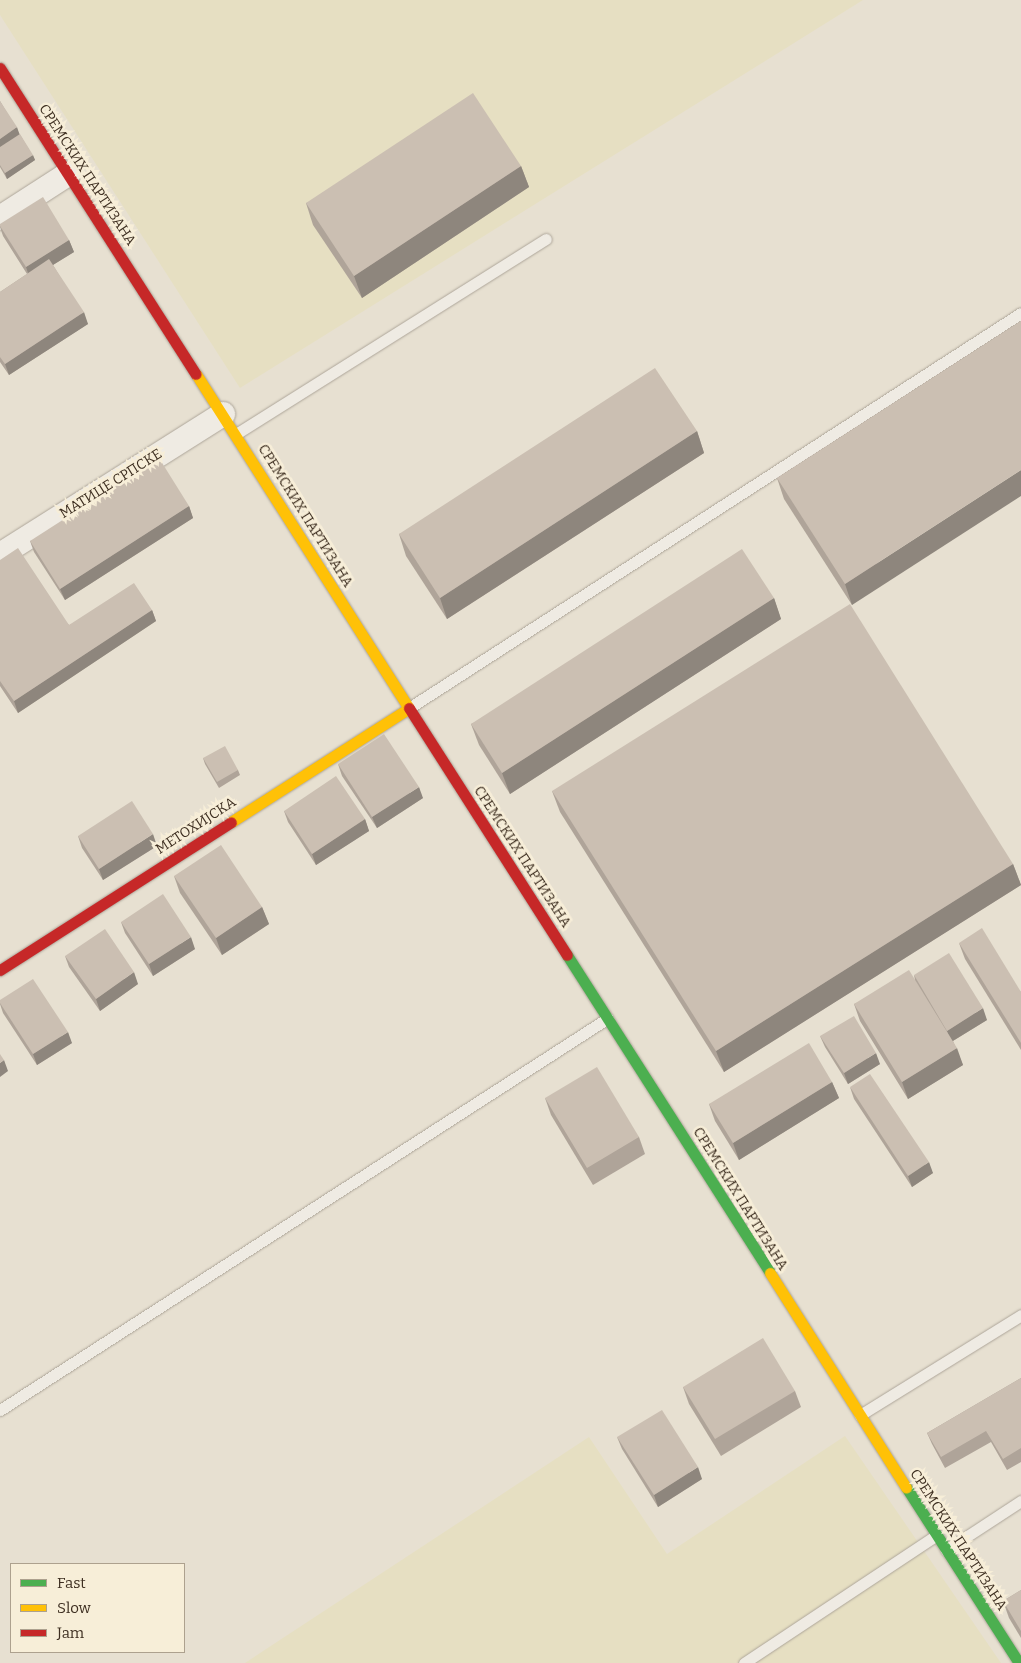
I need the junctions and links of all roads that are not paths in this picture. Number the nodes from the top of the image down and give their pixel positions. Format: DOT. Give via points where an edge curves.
graph roads {
  1 [pos="0,68"];
  2 [pos="68,174"];
  3 [pos="0,218"];
  4 [pos="546,239"];
  5 [pos="1021,313"];
  6 [pos="223,414"];
  7 [pos="236,434"];
  8 [pos="0,555"];
  9 [pos="408,708"];
  10 [pos="0,970"];
  11 [pos="608,1018"];
  12 [pos="1021,1316"];
  13 [pos="0,1410"];
  14 [pos="860,1415"];
  15 [pos="1021,1501"];
  16 [pos="937,1535"];
  17 [pos="946,1550"];
  18 [pos="744,1663"];
  19 [pos="1019,1663"];
  1 -- 2 [label="street, СРЕМСКИХ ПАРТИЗАНА"];
  2 -- 3 [label="street"];
  2 -- 6 [label="street, СРЕМСКИХ ПАРТИЗАНА"];
  4 -- 7 [label="lane"];
  5 -- 9 [label="lane"];
  6 -- 7 [label="street, СРЕМСКИХ ПАРТИЗАНА"];
  6 -- 8 [label="street, МАТИЦЕ СРПСКЕ"];
  7 -- 9 [label="street, СРЕМСКИХ ПАРТИЗАНА"];
  9 -- 10 [label="street, МЕТОХИЈСКА"];
  9 -- 11 [label="street, СРЕМСКИХ ПАРТИЗАНА"];
  11 -- 13 [label="lane"];
  11 -- 14 [label="street, СРЕМСКИХ ПАРТИЗАНА"];
  12 -- 14 [label="lane"];
  14 -- 16 [label="street, СРЕМСКИХ ПАРТИЗАНА"];
  15 -- 17 [label="lane"];
  16 -- 17 [label="street, СРЕМСКИХ ПАРТИЗАНА"];
  16 -- 18 [label="lane"];
  17 -- 19 [label="street, СРЕМСКИХ ПАРТИЗАНА"];
}
